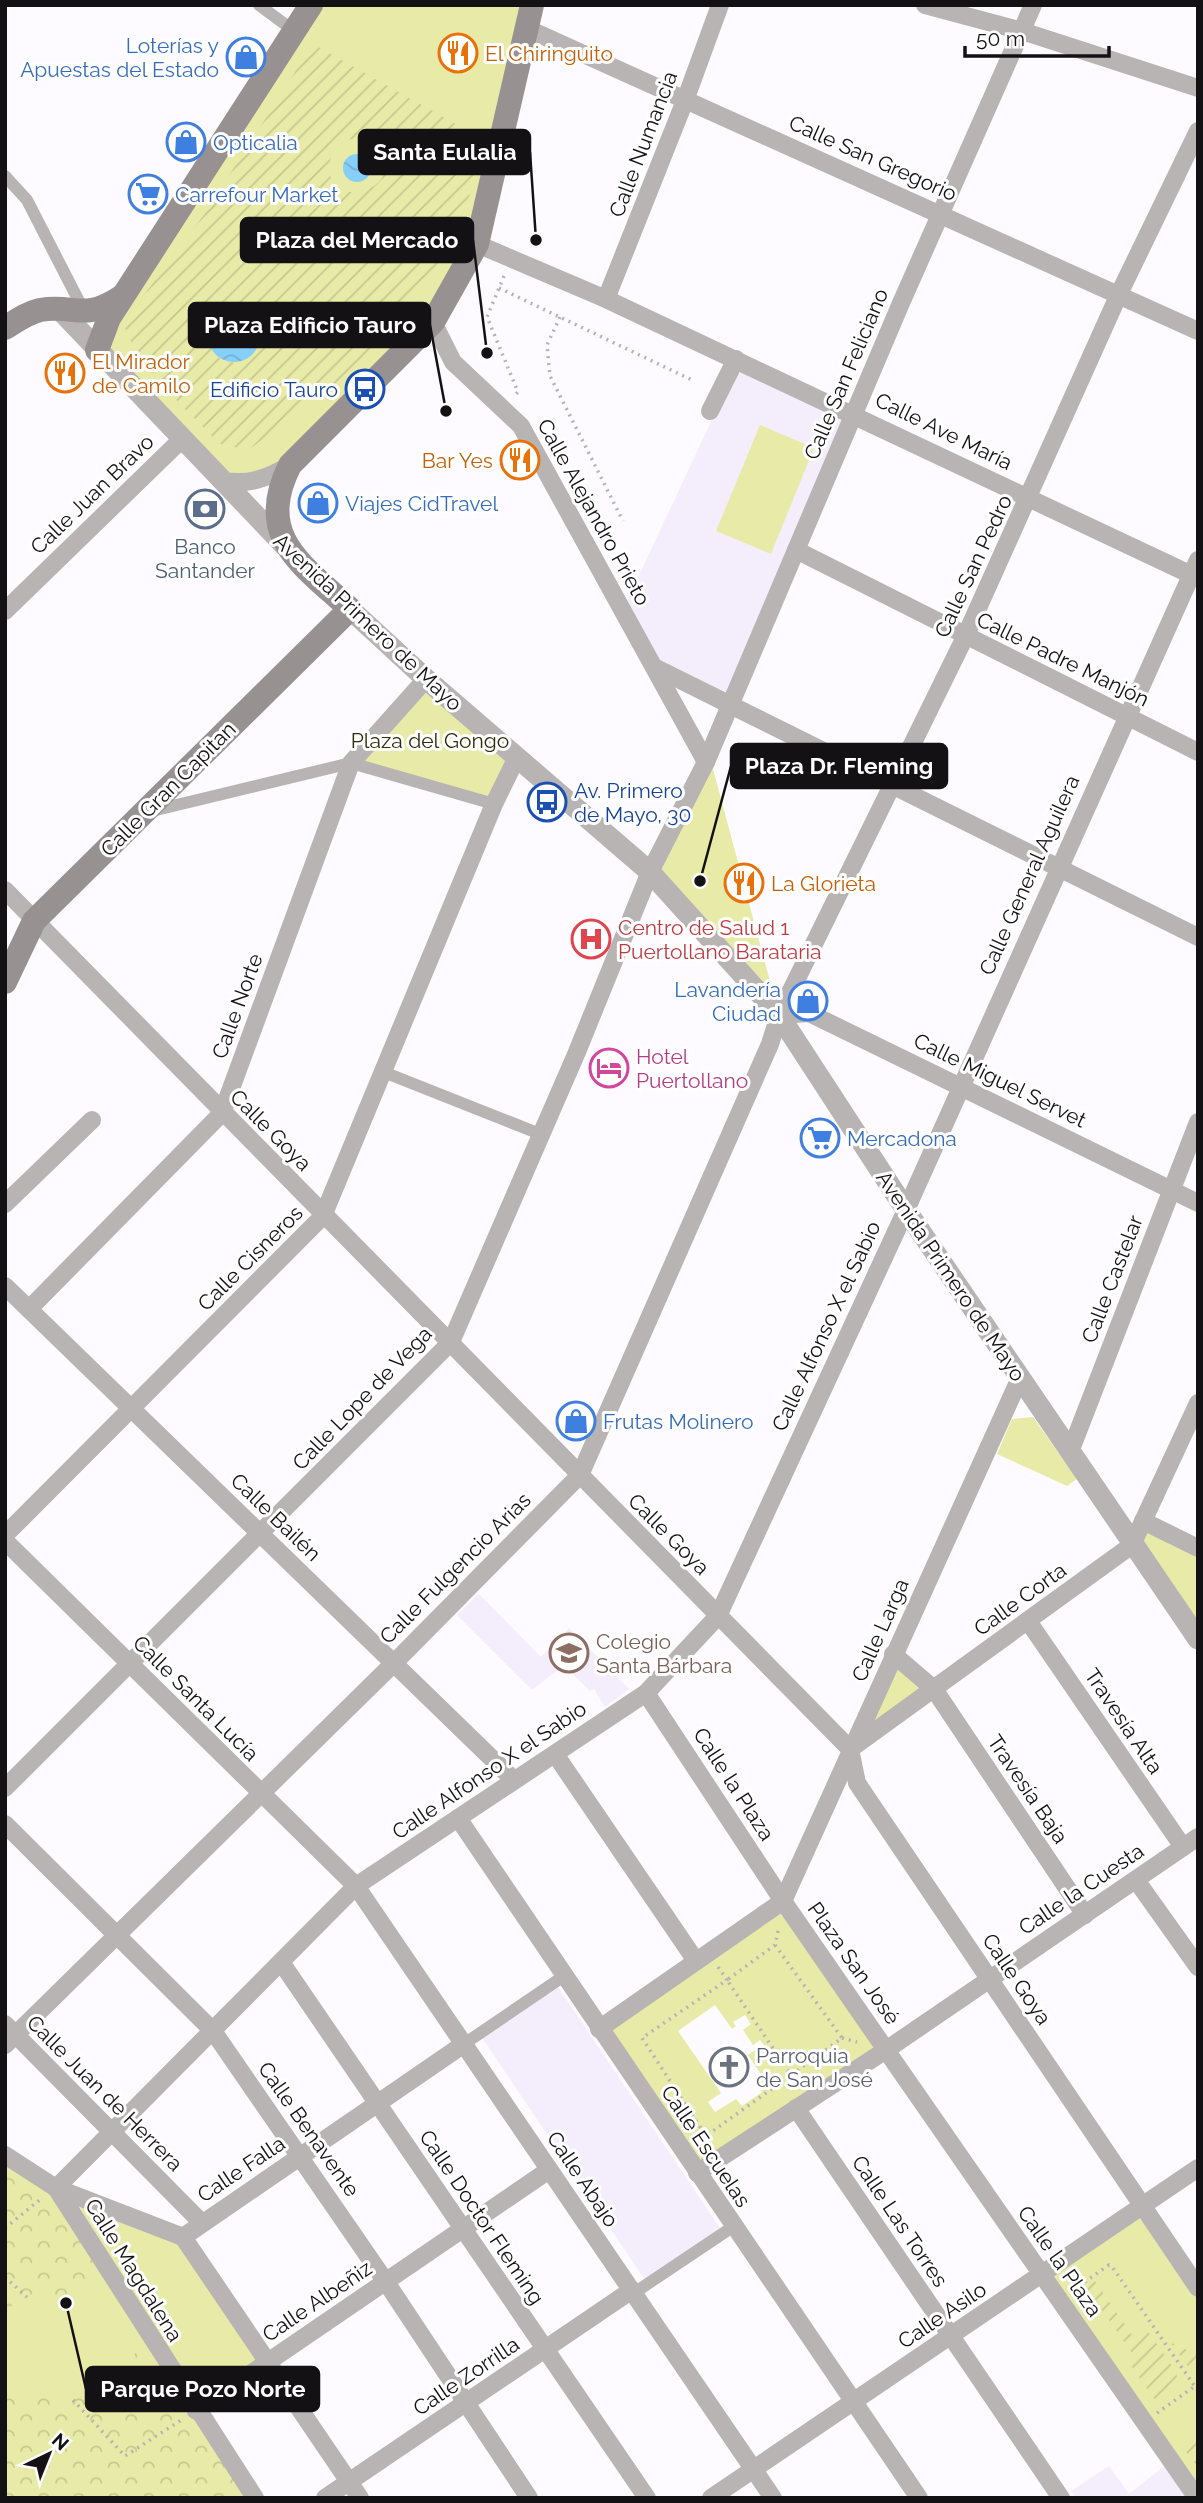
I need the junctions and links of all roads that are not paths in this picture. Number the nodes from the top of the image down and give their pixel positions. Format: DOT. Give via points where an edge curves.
graph roads {
  1 [pos="259,5"];
  2 [pos="311,5"];
  3 [pos="532,5"];
  4 [pos="720,5"];
  5 [pos="1033,5"];
  6 [pos="928,6"];
  7 [pos="527,30"];
  8 [pos="1022,31"];
  9 [pos="294,32"];
  10 [pos="1198,88"];
  11 [pos="686,98"];
  12 [pos="1198,131"];
  13 [pos="5,176"];
  14 [pos="941,213"];
  15 [pos="477,244"];
  16 [pos="1119,294"];
  17 [pos="124,295"];
  18 [pos="606,299"];
  19 [pos="60,310"];
  20 [pos="85,313"];
  21 [pos="433,321"];
  22 [pos="5,328"];
  23 [pos="1198,331"];
  24 [pos="97,351"];
  25 [pos="736,359"];
  26 [pos="710,411"];
  27 [pos="854,414"];
  28 [pos="181,440"];
  29 [pos="290,466"];
  30 [pos="220,480"];
  31 [pos="1030,498"];
  32 [pos="285,546"];
  33 [pos="796,550"];
  34 [pos="1195,571"];
  35 [pos="350,609"];
  36 [pos="5,611"];
  37 [pos="965,637"];
  38 [pos="654,667"];
  39 [pos="426,679"];
  40 [pos="731,704"];
  41 [pos="1126,715"];
  42 [pos="1198,752"];
  43 [pos="517,757"];
  44 [pos="706,762"];
  45 [pos="351,763"];
  46 [pos="892,785"];
  47 [pos="494,804"];
  48 [pos="146,813"];
  49 [pos="1058,868"];
  50 [pos="650,872"];
  51 [pos="5,890"];
  52 [pos="34,921"];
  53 [pos="1198,937"];
  54 [pos="5,982"];
  55 [pos="779,1015"];
  56 [pos="381,1071"];
  57 [pos="959,1086"];
  58 [pos="222,1113"];
  59 [pos="92,1120"];
  60 [pos="1198,1122"];
  61 [pos="540,1134"];
  62 [pos="1172,1189"];
  63 [pos="1198,1203"];
  64 [pos="5,1204"];
  65 [pos="906,1210"];
  66 [pos="323,1216"];
  67 [pos="5,1286"];
  68 [pos="29,1309"];
  69 [pos="451,1342"];
  70 [pos="1020,1378"];
  71 [pos="1198,1404"];
  72 [pos="132,1409"];
  73 [pos="1070,1452"];
  74 [pos="580,1475"];
  75 [pos="1145,1517"];
  76 [pos="261,1534"];
  77 [pos="5,1535"];
  78 [pos="5,1541"];
  79 [pos="1132,1545"];
  80 [pos="1198,1548"];
  81 [pos="718,1616"];
  82 [pos="1028,1621"];
  83 [pos="1198,1639"];
  84 [pos="894,1654"];
  85 [pos="394,1663"];
  86 [pos="129,1664"];
  87 [pos="934,1689"];
  88 [pos="646,1693"];
  89 [pos="850,1749"];
  90 [pos="555,1754"];
  91 [pos="514,1780"];
  92 [pos="5,1788"];
  93 [pos="261,1794"];
  94 [pos="458,1818"];
  95 [pos="5,1824"];
  96 [pos="1190,1842"];
  97 [pos="1136,1880"];
  98 [pos="355,1886"];
  99 [pos="783,1901"];
  100 [pos="1085,1915"];
  101 [pos="117,1935"];
  102 [pos="696,1961"];
  103 [pos="281,1962"];
  104 [pos="1198,1967"];
  105 [pos="564,1976"];
  106 [pos="990,1979"];
  107 [pos="599,2029"];
  108 [pos="213,2031"];
  109 [pos="9,2035"];
  110 [pos="464,2044"];
  111 [pos="886,2050"];
  112 [pos="378,2105"];
  113 [pos="796,2108"];
  114 [pos="112,2132"];
  115 [pos="5,2155"];
  116 [pos="300,2157"];
  117 [pos="1198,2168"];
  118 [pos="549,2170"];
  119 [pos="697,2173"];
  120 [pos="56,2188"];
  121 [pos="1142,2205"];
  122 [pos="202,2223"];
  123 [pos="734,2226"];
  124 [pos="463,2229"];
  125 [pos="183,2237"];
  126 [pos="1042,2274"];
  127 [pos="386,2282"];
  128 [pos="1198,2288"];
  129 [pos="633,2292"];
  130 [pos="952,2336"];
  131 [pos="546,2350"];
  132 [pos="267,2363"];
  133 [pos="855,2402"];
  134 [pos="466,2403"];
  135 [pos="196,2411"];
  136 [pos="754,2469"];
  137 [pos="349,2482"];
  138 [pos="255,2498"];
  139 [pos="325,2498"];
  140 [pos="360,2498"];
  141 [pos="529,2498"];
  142 [pos="647,2498"];
  143 [pos="711,2498"];
  144 [pos="774,2498"];
  145 [pos="919,2498"];
  146 [pos="1061,2498"];
  147 [pos="1197,2498"];
  1 -- 9 [label="street"];
  2 -- 9 [label="main road"];
  3 -- 7 [label="main road"];
  4 -- 11 [label="street, Calle Numancia"];
  5 -- 8 [label="street, Calle San Feliciano"];
  6 -- 8 [label="street"];
  7 -- 11 [label="street, Calle San Gregorio"];
  7 -- 15 [label="main road"];
  8 -- 10 [label="street"];
  8 -- 14 [label="street, Calle San Feliciano"];
  9 -- 17 [label="main road"];
  11 -- 14 [label="street, Calle San Gregorio"];
  11 -- 18 [label="street, Calle Numancia"];
  12 -- 16 [label="street, Calle San Pedro"];
  13 -- 20 [label="street" via="27,200"];
  14 -- 16 [label="street, Calle San Gregorio"];
  14 -- 27 [label="street, Calle San Feliciano"];
  15 -- 18 [label="street, Calle Ave María"];
  15 -- 21 [label="main road"];
  16 -- 23 [label="street, Calle San Gregorio"];
  16 -- 31 [label="street, Calle San Pedro"];
  17 -- 20 [label="main road"];
  17 -- 24 [label="main road" via="102,331"];
  18 -- 25 [label="street, Calle Ave María"];
  19 -- 20 [label="main road"];
  19 -- 22 [label="main road" via="33,312"];
  19 -- 24 [label="street, Avenida Primero de Mayo"];
  21 -- 29 [label="main road"];
  21 -- 38 [label="street, Calle Alejandro Prieto" via="453,362 522,426"];
  24 -- 28 [label="street, Avenida Primero de Mayo"];
  25 -- 26 [label="street"];
  25 -- 27 [label="street, Calle Ave María"];
  27 -- 31 [label="street, Calle Ave María"];
  27 -- 33 [label="street, Calle San Feliciano"];
  28 -- 30 [label="street, Avenida Primero de Mayo"];
  28 -- 36 [label="street, Calle Juan Bravo"];
  29 -- 30 [label="street" via="256,481"];
  29 -- 32 [label="main road" via="277,505"];
  30 -- 32 [label="street, Avenida Primero de Mayo"];
  31 -- 34 [label="street, Calle Ave María"];
  31 -- 37 [label="street, Calle San Pedro"];
  32 -- 35 [label="main road, Avenida Primero de Mayo"];
  33 -- 37 [label="street, Calle Padre Manjón"];
  33 -- 40 [label="street, Calle San Feliciano"];
  34 -- 41 [label="street, Calle General Aguilera"];
  35 -- 39 [label="street, Avenida Primero de Mayo"];
  35 -- 48 [label="main road, Calle Gran Capitan"];
  37 -- 41 [label="street, Calle Padre Manjón"];
  37 -- 46 [label="street, Calle San Pedro"];
  38 -- 40 [label="street"];
  38 -- 44 [label="street, Calle Alejandro Prieto"];
  39 -- 43 [label="street, Avenida Primero de Mayo"];
  39 -- 45 [label="street, Calle Norte"];
  40 -- 44 [label="street, Calle San Feliciano"];
  40 -- 46 [label="street"];
  41 -- 42 [label="street, Calle Padre Manjón"];
  41 -- 49 [label="street, Calle General Aguilera"];
  43 -- 47 [label="street, Calle Cisneros"];
  43 -- 50 [label="street, Avenida Primero de Mayo"];
  44 -- 50 [label="street, Calle San Feliciano"];
  45 -- 47 [label="street"];
  45 -- 48 [label="street"];
  45 -- 58 [label="street, Calle Norte"];
  46 -- 49 [label="street"];
  46 -- 55 [label="street, Calle San Pedro"];
  47 -- 56 [label="street, Calle Cisneros"];
  48 -- 52 [label="main road, Calle Gran Capitan"];
  49 -- 53 [label="street"];
  49 -- 57 [label="street, Calle General Aguilera"];
  50 -- 55 [label="street, Avenida Primero de Mayo"];
  50 -- 61 [label="street, Calle Lope de Vega"];
  51 -- 52 [label="street, Calle Goya"];
  52 -- 54 [label="main road, Calle Gran Capitan"];
  52 -- 58 [label="street, Calle Goya"];
  55 -- 57 [label="street, Calle Miguel Servet" via="809,1013"];
  55 -- 65 [label="street, Avenida Primero de Mayo"];
  55 -- 74 [label="street, Calle Fulgencio Arias"];
  56 -- 61 [label="street"];
  56 -- 66 [label="street, Calle Cisneros"];
  57 -- 62 [label="street, Calle Miguel Servet"];
  57 -- 65 [label="street, Calle General Aguilera"];
  58 -- 66 [label="street, Calle Goya"];
  58 -- 68 [label="street, Calle Norte"];
  59 -- 64 [label="street"];
  60 -- 62 [label="street, Calle Castelar"];
  61 -- 69 [label="street, Calle Lope de Vega"];
  62 -- 63 [label="street, Calle Miguel Servet"];
  62 -- 73 [label="street, Calle Castelar"];
  65 -- 70 [label="street, Avenida Primero de Mayo"];
  65 -- 81 [label="street, Calle Alfonso X el Sabio"];
  66 -- 69 [label="street, Calle Goya"];
  66 -- 72 [label="street, Calle Cisneros"];
  67 -- 68 [label="street, Calle Bailén"];
  68 -- 72 [label="street, Calle Bailén"];
  69 -- 74 [label="street, Calle Goya"];
  69 -- 76 [label="street, Calle Lope de Vega"];
  70 -- 73 [label="street, Avenida Primero de Mayo"];
  70 -- 84 [label="street, Calle Larga"];
  71 -- 75 [label="street"];
  72 -- 76 [label="street, Calle Bailén"];
  72 -- 77 [label="street, Calle Cisneros"];
  73 -- 79 [label="street, Avenida Primero de Mayo"];
  74 -- 81 [label="street, Calle Goya"];
  74 -- 85 [label="street, Calle Fulgencio Arias"];
  75 -- 79 [label="street"];
  75 -- 80 [label="street"];
  76 -- 85 [label="street, Calle Bailén"];
  76 -- 86 [label="street, Calle Lope de Vega"];
  78 -- 86 [label="street, Calle Santa Lucía"];
  79 -- 82 [label="street, Calle Corta"];
  79 -- 83 [label="street, Avenida Primero de Mayo"];
  81 -- 88 [label="street, Calle Alfonso X el Sabio"];
  81 -- 89 [label="street, Calle Goya"];
  82 -- 87 [label="street, Calle Corta"];
  82 -- 96 [label="street, Travesía Alta"];
  84 -- 87 [label="street, Travesía Baja"];
  84 -- 89 [label="street, Calle Larga"];
  85 -- 91 [label="street, Calle Bailén"];
  85 -- 93 [label="street, Calle Fulgencio Arias"];
  86 -- 92 [label="street, Calle Lope de Vega"];
  86 -- 93 [label="street, Calle Santa Lucía"];
  87 -- 89 [label="street, Calle Corta"];
  87 -- 100 [label="street, Travesía Baja"];
  88 -- 90 [label="street, Calle Alfonso X el Sabio"];
  88 -- 99 [label="street, Calle la Plaza"];
  89 -- 99 [label="street, Calle Larga"];
  89 -- 106 [label="street, Calle Goya" via="857,1783"];
  90 -- 91 [label="street, Calle Alfonso X el Sabio"];
  90 -- 102 [label="street"];
  91 -- 94 [label="street, Calle Alfonso X el Sabio"];
  93 -- 98 [label="street, Calle Santa Lucía"];
  93 -- 101 [label="street, Calle Fulgencio Arias"];
  94 -- 98 [label="street, Calle Alfonso X el Sabio"];
  94 -- 105 [label="street, Calle Escuelas"];
  95 -- 101 [label="street, Calle Benavente"];
  96 -- 97 [label="street, Calle la Cuesta"];
  97 -- 100 [label="street, Calle la Cuesta"];
  97 -- 104 [label="street"];
  98 -- 103 [label="street, Calle Alfonso X el Sabio"];
  98 -- 110 [label="street, Calle Abajo"];
  99 -- 102 [label="street, Plaza San José"];
  99 -- 111 [label="street, Plaza San José"];
  100 -- 106 [label="street, Calle la Cuesta"];
  101 -- 108 [label="street, Calle Benavente"];
  101 -- 109 [label="street, Calle Fulgencio Arias"];
  102 -- 107 [label="street, Plaza San José"];
  103 -- 108 [label="street, Calle Alfonso X el Sabio"];
  103 -- 112 [label="street, Calle Doctor Fleming"];
  105 -- 107 [label="street, Calle Escuelas"];
  105 -- 110 [label="street"];
  106 -- 111 [label="street, Calle la Cuesta"];
  106 -- 121 [label="street, Calle Goya"];
  107 -- 119 [label="street, Calle Escuelas"];
  108 -- 114 [label="street, Calle Alfonso X el Sabio"];
  108 -- 116 [label="street, Calle Benavente"];
  109 -- 114 [label="street, Calle Juan de Herrera"];
  110 -- 112 [label="street, Calle Falla"];
  110 -- 118 [label="street, Calle Abajo"];
  111 -- 113 [label="street, Plaza San José"];
  111 -- 126 [label="street, Calle la Plaza"];
  112 -- 116 [label="street, Calle Falla"];
  112 -- 124 [label="street, Calle Doctor Fleming"];
  113 -- 119 [label="street, Plaza San José"];
  113 -- 130 [label="street, Calle Las Torres"];
  114 -- 120 [label="street, Calle Alfonso X el Sabio"];
  114 -- 122 [label="street, Calle Juan de Herrera"];
  115 -- 120 [label="street, Calle Magdalena"];
  116 -- 122 [label="street, Calle Falla"];
  116 -- 127 [label="street, Calle Benavente"];
  117 -- 121 [label="street, Calle Asilo"];
  118 -- 124 [label="street, Calle Albeñiz"];
  118 -- 129 [label="street, Calle Abajo"];
  119 -- 123 [label="street, Calle Escuelas"];
  120 -- 125 [label="street, Calle Magdalena"];
  120 -- 135 [label="street, Calle Magdalena"];
  121 -- 126 [label="street, Calle Asilo"];
  121 -- 128 [label="street, Calle Goya"];
  122 -- 125 [label="street, Calle Falla"];
  123 -- 129 [label="street"];
  123 -- 133 [label="street, Calle Escuelas"];
  124 -- 127 [label="street, Calle Albeñiz"];
  124 -- 131 [label="street, Calle Doctor Fleming"];
  125 -- 132 [label="street"];
  126 -- 130 [label="street, Calle Asilo"];
  126 -- 147 [label="street, Calle la Plaza"];
  127 -- 132 [label="street, Calle Albeñiz"];
  127 -- 134 [label="street, Calle Benavente"];
  129 -- 131 [label="street, Calle Zorrilla"];
  129 -- 136 [label="street, Calle Abajo"];
  130 -- 133 [label="street, Calle Asilo"];
  130 -- 146 [label="street, Calle Las Torres"];
  131 -- 134 [label="street, Calle Zorrilla"];
  131 -- 142 [label="street, Calle Doctor Fleming"];
  132 -- 135 [label="street, Calle Albeñiz"];
  132 -- 137 [label="street"];
  133 -- 136 [label="street, Calle Asilo"];
  133 -- 145 [label="street, Calle Escuelas"];
  134 -- 137 [label="street, Calle Zorrilla"];
  134 -- 141 [label="street, Calle Benavente"];
  135 -- 138 [label="street"];
  136 -- 143 [label="street, Calle Asilo"];
  136 -- 144 [label="street, Calle Abajo"];
  137 -- 139 [label="street, Calle Zorrilla"];
  137 -- 140 [label="street"];
}
